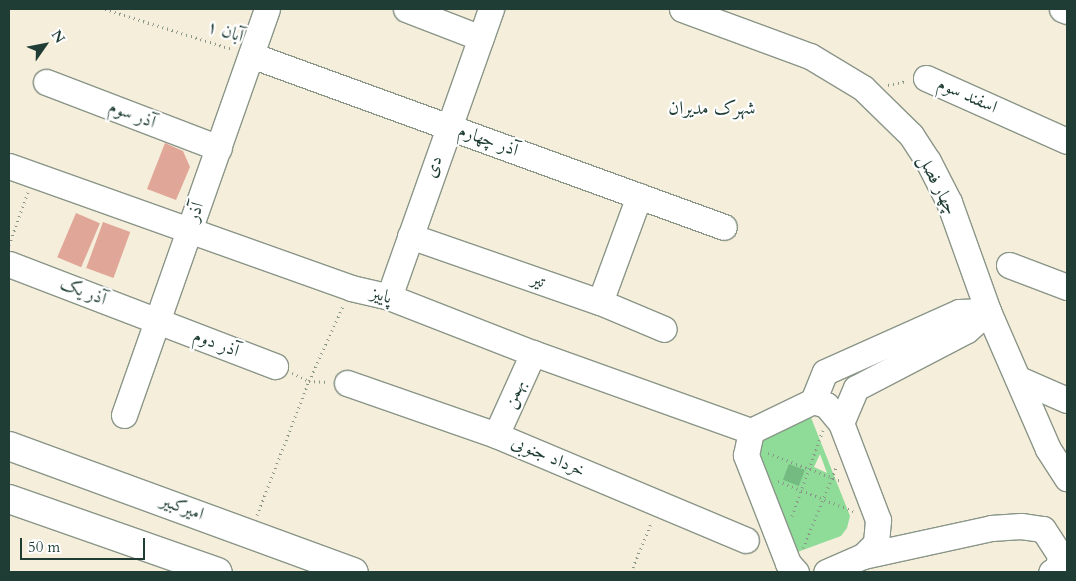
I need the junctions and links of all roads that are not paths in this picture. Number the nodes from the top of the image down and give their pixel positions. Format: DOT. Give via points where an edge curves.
graph roads {
  1 [pos="268,9"];
  2 [pos="406,9"];
  3 [pos="491,9"];
  4 [pos="682,9"];
  5 [pos="1062,9"];
  6 [pos="1067,11"];
  7 [pos="481,38"];
  8 [pos="251,55"];
  9 [pos="926,78"];
  10 [pos="46,82"];
  11 [pos="448,127"];
  12 [pos="1067,141"];
  13 [pos="219,148"];
  14 [pos="9,166"];
  15 [pos="639,196"];
  16 [pos="724,227"];
  17 [pos="190,229"];
  18 [pos="410,236"];
  19 [pos="9,264"];
  20 [pos="1009,265"];
  21 [pos="1067,287"];
  22 [pos="389,297"];
  23 [pos="600,302"];
  24 [pos="988,311"];
  25 [pos="157,321"];
  26 [pos="664,329"];
  27 [pos="533,353"];
  28 [pos="275,366"];
  29 [pos="1020,380"];
  30 [pos="347,383"];
  31 [pos="813,400"];
  32 [pos="1067,400"];
  33 [pos="124,415"];
  34 [pos="833,423"];
  35 [pos="496,435"];
  36 [pos="758,438"];
  37 [pos="9,446"];
  38 [pos="1067,478"];
  39 [pos="9,498"];
  40 [pos="867,516"];
  41 [pos="746,540"];
  42 [pos="920,544"];
  43 [pos="863,556"];
  44 [pos="796,559"];
  45 [pos="172,564"];
  46 [pos="339,569"];
  47 [pos="218,572"];
  48 [pos="826,572"];
  49 [pos="1051,572"];
  1 -- 8 [label="street, آذر"];
  2 -- 7 [label="street"];
  3 -- 7 [label="street, دی"];
  4 -- 24 [label="street, چهار فصل" via="810,56 863,88 910,135 928,161 949,202"];
  5 -- 6 [label="street"];
  7 -- 11 [label="street, دی"];
  8 -- 11 [label="street, آذر چهارم"];
  8 -- 13 [label="street, آذر"];
  9 -- 12 [label="street, اسفند سوم"];
  10 -- 13 [label="street, آذر سوم"];
  11 -- 15 [label="street, آذر چهارم"];
  11 -- 18 [label="street, دی"];
  13 -- 17 [label="street, آذر"];
  14 -- 17 [label="street, پاییز"];
  15 -- 16 [label="street, آذر چهارم"];
  15 -- 23 [label="street"];
  17 -- 22 [label="street, پاییز" via="351,288"];
  17 -- 25 [label="street, آذر"];
  18 -- 22 [label="street, دی"];
  18 -- 23 [label="street, تیر"];
  19 -- 25 [label="street, آذر یک"];
  20 -- 21 [label="street"];
  22 -- 27 [label="street, پاییز"];
  23 -- 26 [label="street, تیر"];
  24 -- 29 [label="street, چهار فصل"];
  24 -- 31 [label="street" via="959,312 825,372"];
  24 -- 34 [label="street" via="967,330 856,388"];
  25 -- 28 [label="street, آذر دوم"];
  25 -- 33 [label="street, آذر"];
  27 -- 35 [label="street, بهمن"];
  27 -- 36 [label="street, پاییز"];
  29 -- 32 [label="street"];
  29 -- 38 [label="street, چهار فصل" via="1048,449"];
  30 -- 35 [label="street, خرداد جنوبی"];
  31 -- 34 [label="street" via="826,405"];
  31 -- 36 [label="street"];
  34 -- 40 [label="street"];
  35 -- 41 [label="street, خرداد جنوبی"];
  36 -- 44 [label="street" via="746,455"];
  37 -- 46 [label="main road, امیرکبیر" via="251,532"];
  39 -- 45 [label="main road"];
  40 -- 42 [label="street"];
  40 -- 43 [label="street" via="876,543"];
  42 -- 43 [label="street"];
  42 -- 49 [label="street" via="991,528 1021,526 1043,530 1061,557 1056,570"];
  43 -- 48 [label="street"];
  45 -- 47 [label="main road"];
}
